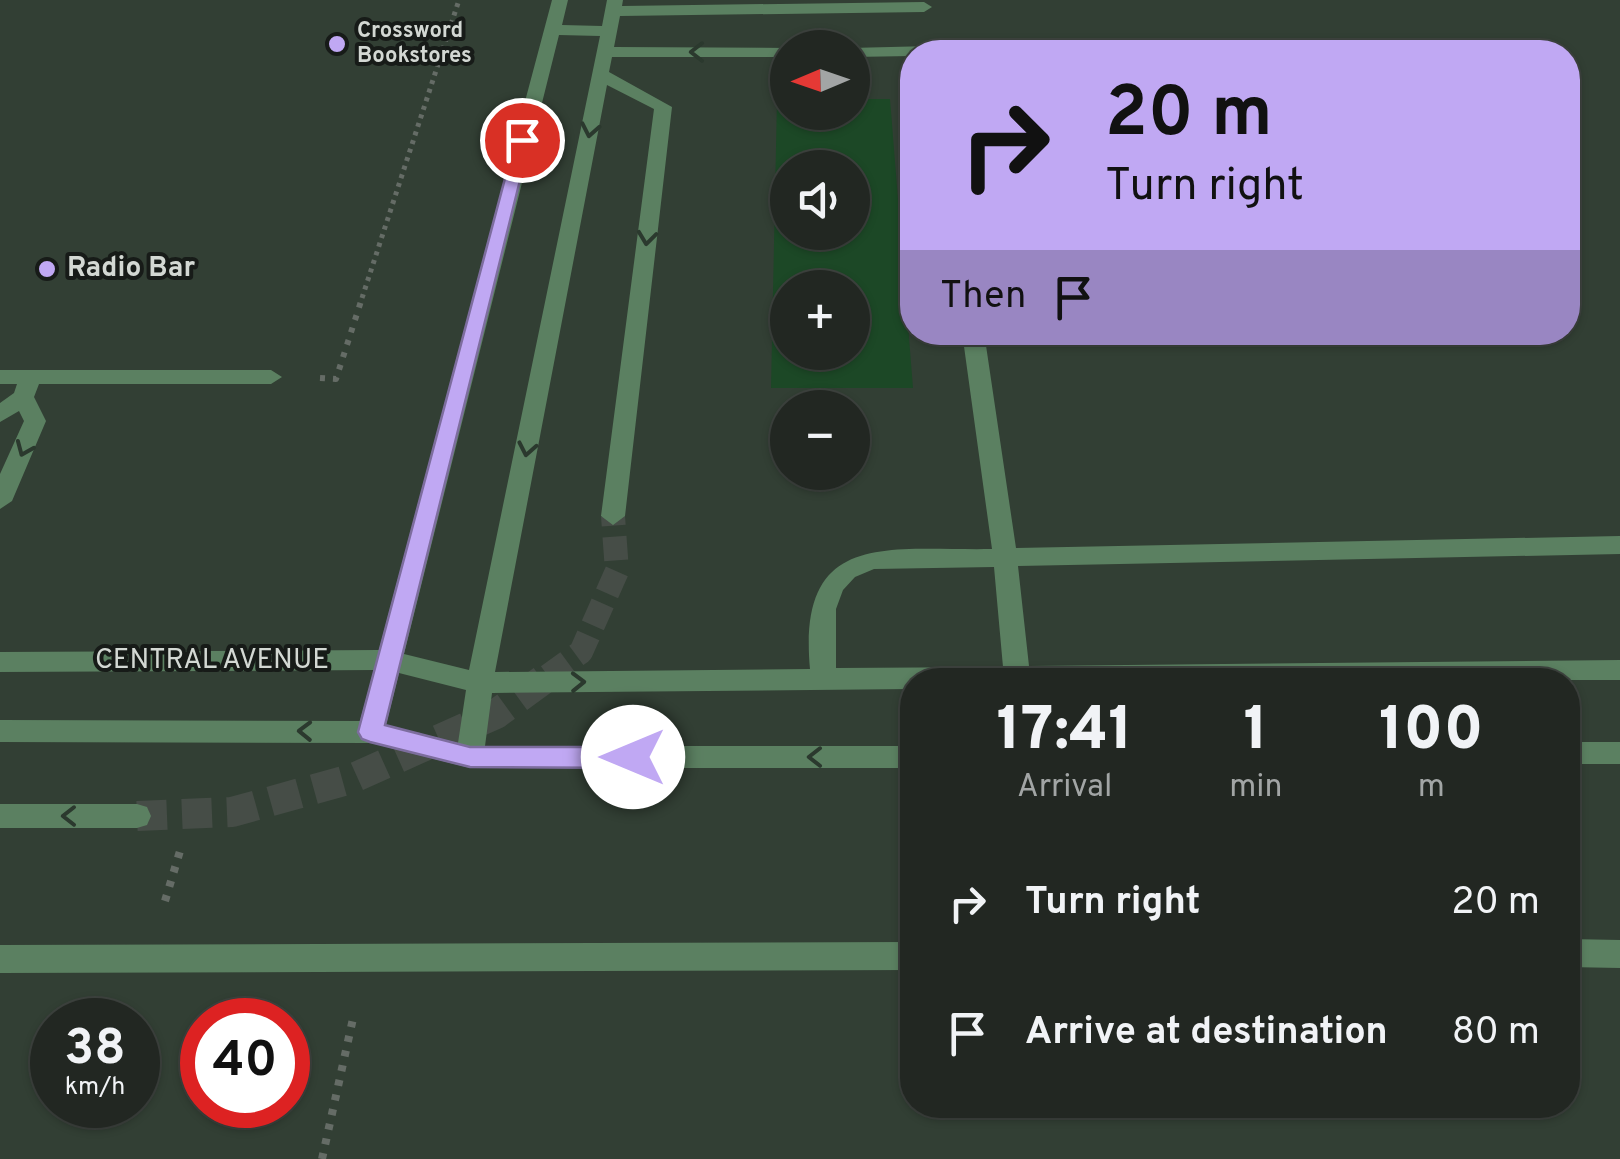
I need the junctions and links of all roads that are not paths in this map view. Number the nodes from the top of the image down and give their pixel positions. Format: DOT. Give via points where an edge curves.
graph roads {
  1 [pos="560,0"];
  2 [pos="928,28"];
  3 [pos="550,30"];
  4 [pos="609,34"];
  5 [pos="870,46"];
  6 [pos="770,50"];
  7 [pos="974,345"];
  8 [pos="0,377"];
  9 [pos="271,377"];
  10 [pos="27,387"];
  11 [pos="0,414"];
  12 [pos="0,501"];
  13 [pos="613,516"];
  14 [pos="1620,546"];
  15 [pos="1006,557"];
  16 [pos="388,660"];
  17 [pos="0,662"];
  18 [pos="1016,668"];
  19 [pos="1620,670"];
  20 [pos="1580,671"];
  21 [pos="900,679"];
  22 [pos="824,680"];
  23 [pos="480,684"];
  24 [pos="0,730"];
  25 [pos="370,732"];
  26 [pos="1620,752"];
  27 [pos="1580,753"];
  28 [pos="470,757"];
  29 [pos="900,757"];
  30 [pos="0,816"];
  31 [pos="137,816"];
  32 [pos="1580,953"];
  33 [pos="1620,954"];
  34 [pos="900,956"];
  35 [pos="0,959"];
  1 -- 3 [label="street"];
  2 -- 4 [label="street"];
  2 -- 5 [label="street"];
  3 -- 4 [label="street"];
  3 -- 16 [label="street"];
  6 -- 4 [label="street, one-way"];
  4 -- 13 [label="street, one-way" via="663,107"];
  4 -- 23 [label="street, one-way"];
  7 -- 15 [label="street"];
  8 -- 10 [label="street"];
  9 -- 10 [label="street"];
  10 -- 11 [label="street"];
  10 -- 12 [label="street, one-way" via="36,421"];
  14 -- 15 [label="street"];
  15 -- 18 [label="street"];
  15 -- 22 [label="street" via="872,560 844,572 826,596 819,642"];
  16 -- 17 [label="street, CENTRAL AVENUE"];
  16 -- 23 [label="street, CENTRAL AVENUE"];
  16 -- 25 [label="street"];
  19 -- 20 [label="street, CENTRAL AVENUE"];
  21 -- 22 [label="street, CENTRAL AVENUE"];
  23 -- 22 [label="street, CENTRAL AVENUE, one-way"];
  23 -- 28 [label="street"];
  25 -- 24 [label="street, one-way"];
  25 -- 28 [label="street"];
  26 -- 27 [label="street"];
  29 -- 28 [label="street, one-way"];
  31 -- 30 [label="street, one-way"];
  32 -- 33 [label="street"];
  34 -- 35 [label="street"];
}
